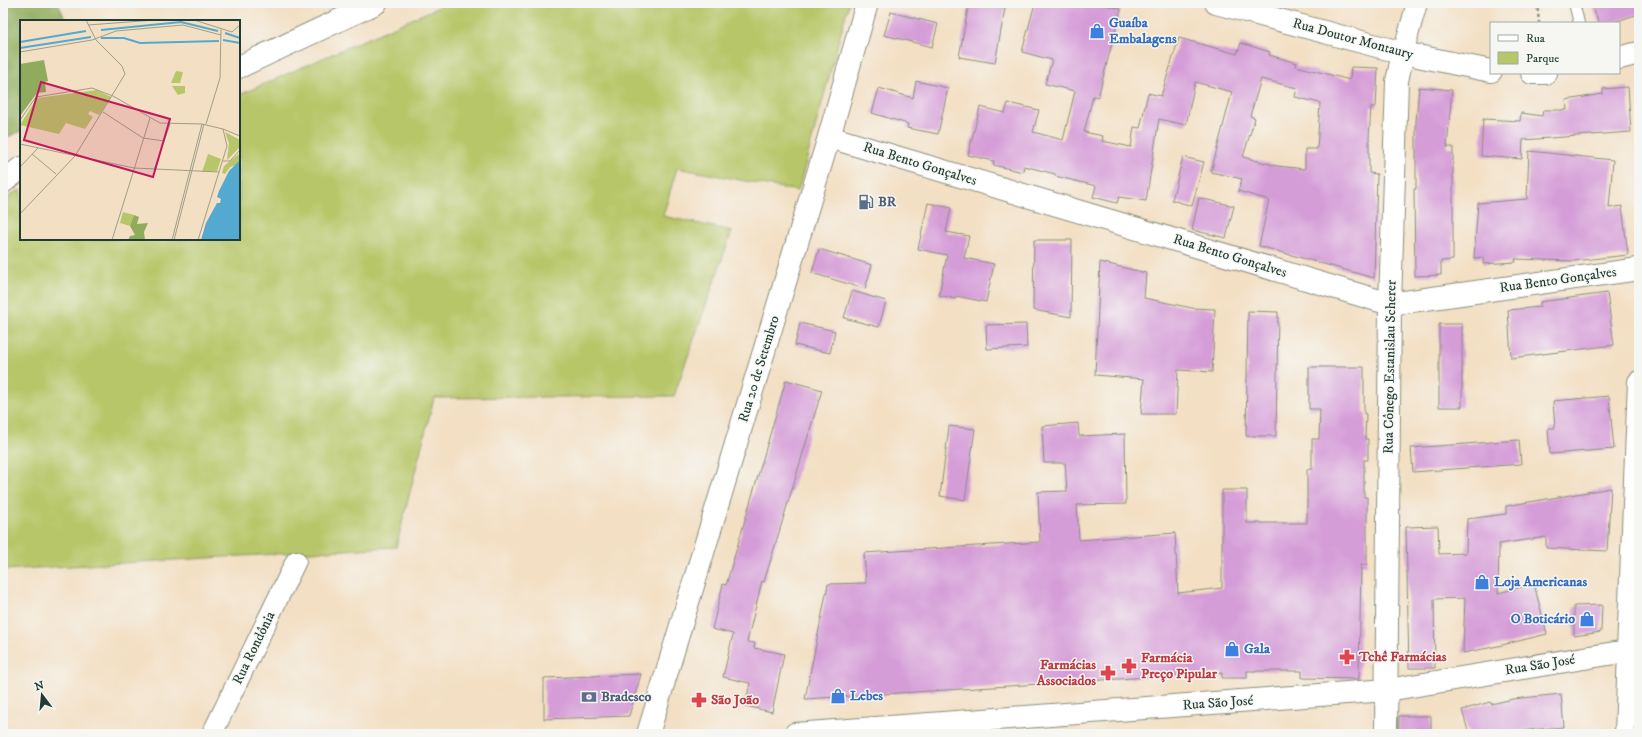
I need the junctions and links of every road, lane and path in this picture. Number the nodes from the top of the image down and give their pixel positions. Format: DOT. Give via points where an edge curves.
graph roads {
  1 [pos="376,3"];
  2 [pos="867,3"];
  3 [pos="1216,3"];
  4 [pos="1417,3"];
  5 [pos="1537,3"];
  6 [pos="1574,3"];
  7 [pos="1539,22"];
  8 [pos="1579,22"];
  9 [pos="1403,53"];
  10 [pos="1639,53"];
  11 [pos="1620,58"];
  12 [pos="240,67"];
  13 [pos="1490,70"];
  14 [pos="829,137"];
  15 [pos="20,169"];
  16 [pos="3,182"];
  17 [pos="1639,269"];
  18 [pos="1390,304"];
  19 [pos="1639,382"];
  20 [pos="296,561"];
  21 [pos="1633,650"];
  22 [pos="1387,690"];
  23 [pos="212,734"];
  24 [pos="648,734"];
  25 [pos="795,734"];
  26 [pos="1386,734"];
  27 [pos="1624,734"];
  1 -- 12 [label="street"];
  2 -- 14 [label="street, Rua 20 de Setembro"];
  3 -- 9 [label="street, Rua Doutor Montaury"];
  4 -- 9 [label="street, Rua Cônego Estanislau Scherer"];
  5 -- 7 [label="path"];
  6 -- 8 [label="lane"];
  9 -- 13 [label="street, Rua Doutor Montaury"];
  9 -- 18 [label="street, Rua Cônego Estanislau Scherer" via="1397,81"];
  10 -- 11 [label="street"];
  14 -- 18 [label="street, Rua Bento Gonçalves"];
  14 -- 24 [label="street, Rua 20 de Setembro"];
  15 -- 16 [label="street"];
  17 -- 18 [label="street, Rua Bento Gonçalves"];
  18 -- 22 [label="street, Rua Cônego Estanislau Scherer"];
  19 -- 21 [label="street"];
  20 -- 23 [label="street, Rua Rondônia"];
  21 -- 22 [label="street, Rua São José"];
  21 -- 27 [label="street"];
  22 -- 25 [label="street, Rua São José"];
  22 -- 26 [label="street, Rua Cônego Estanislau Scherer"];
}
